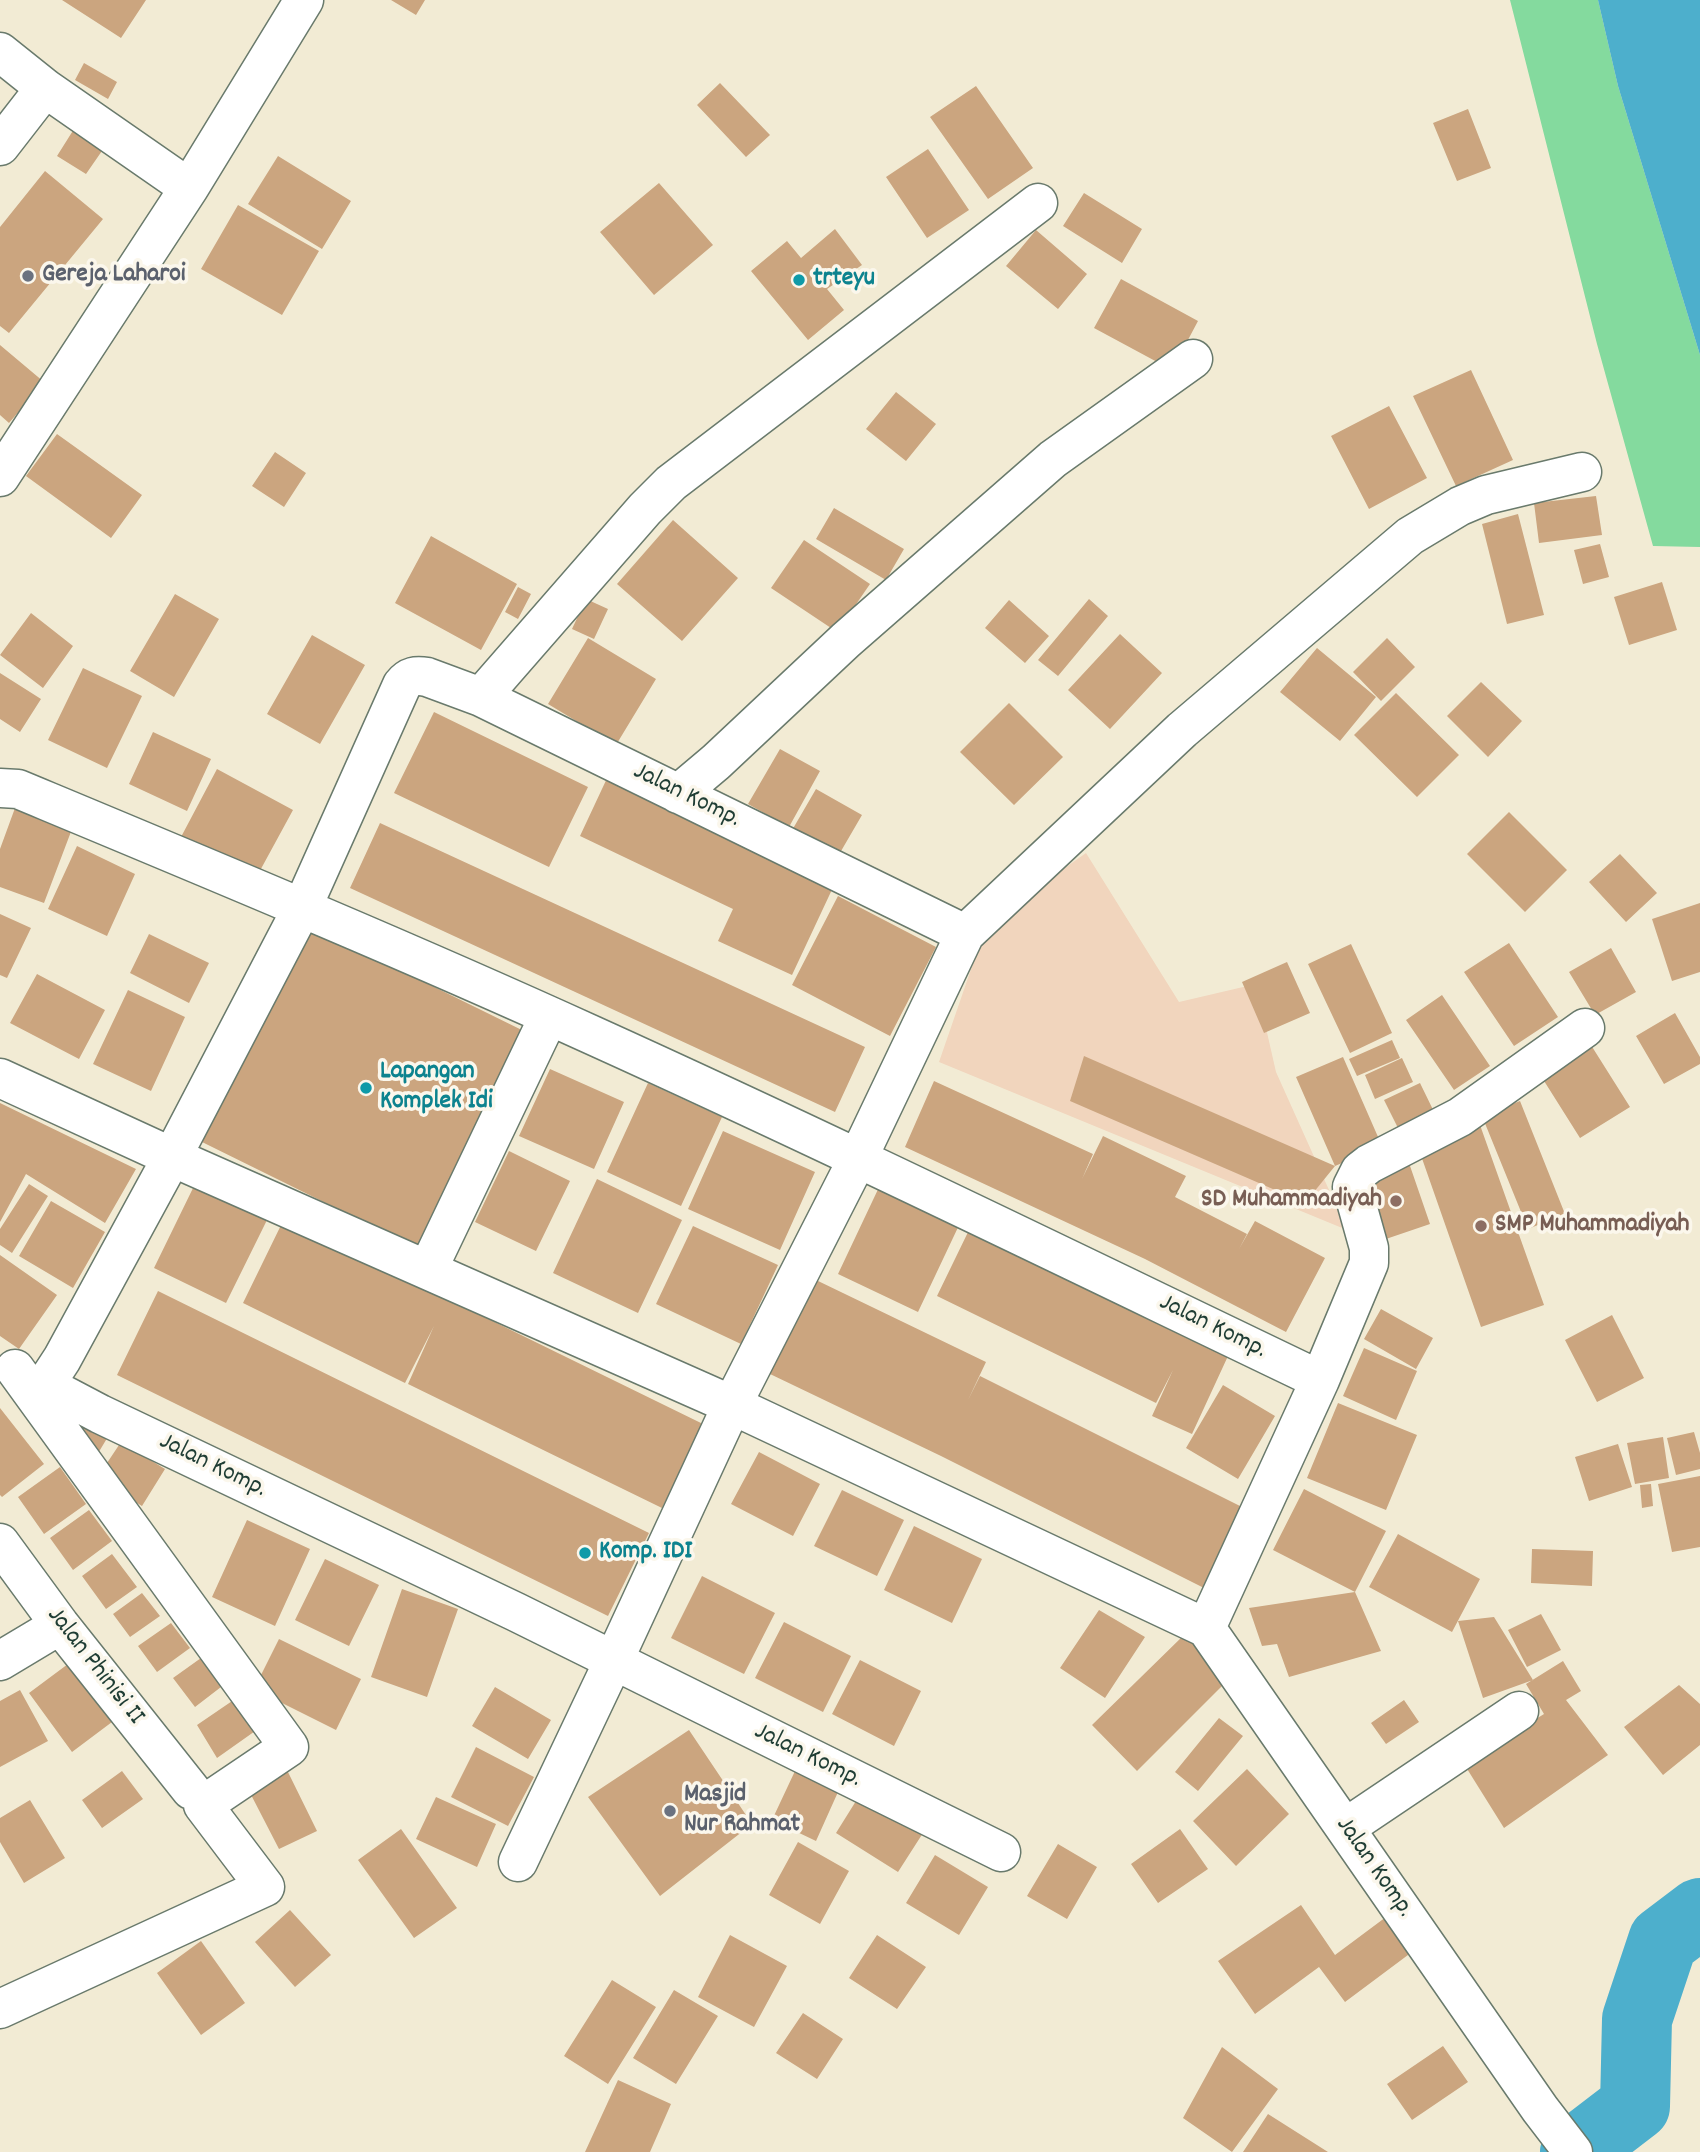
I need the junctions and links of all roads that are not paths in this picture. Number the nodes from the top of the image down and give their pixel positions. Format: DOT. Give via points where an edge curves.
graph roads {
  1 [pos="304,0"];
  2 [pos="0,52"];
  3 [pos="45,88"];
  4 [pos="0,146"];
  5 [pos="189,188"];
  6 [pos="1038,203"];
  7 [pos="1193,359"];
  8 [pos="1583,472"];
  9 [pos="0,477"];
  10 [pos="481,697"];
  11 [pos="0,788"];
  12 [pos="678,793"];
  13 [pos="302,908"];
  14 [pos="965,934"];
  15 [pos="549,1016"];
  16 [pos="1585,1028"];
  17 [pos="0,1078"];
  18 [pos="172,1157"];
  19 [pos="858,1158"];
  20 [pos="428,1269"];
  21 [pos="20,1370"];
  22 [pos="1320,1380"];
  23 [pos="732,1405"];
  24 [pos="0,1543"];
  25 [pos="12,1584"];
  26 [pos="60,1625"];
  27 [pos="1206,1628"];
  28 [pos="0,1661"];
  29 [pos="613,1662"];
  30 [pos="1519,1711"];
  31 [pos="191,1790"];
  32 [pos="1345,1828"];
  33 [pos="1001,1852"];
  34 [pos="518,1862"];
  35 [pos="0,2009"];
  36 [pos="1573,2152"];
  1 -- 5 [label="street"];
  2 -- 3 [label="street"];
  3 -- 4 [label="street"];
  3 -- 5 [label="street"];
  5 -- 9 [label="street"];
  6 -- 10 [label="street" via="671,483"];
  7 -- 12 [label="street" via="1053,458"];
  8 -- 14 [label="street" via="1486,495 1410,536 1182,730"];
  10 -- 12 [label="street, Jalan Komp."];
  10 -- 13 [label="street, Jalan Komp." via="427,677 406,679"];
  11 -- 13 [label="street" via="18,789"];
  12 -- 14 [label="street, Jalan Komp."];
  13 -- 15 [label="street, Jalan Komp."];
  13 -- 18 [label="street, Jalan Komp."];
  14 -- 19 [label="street"];
  15 -- 19 [label="street, Jalan Komp."];
  15 -- 20 [label="street"];
  16 -- 22 [label="street" via="1461,1116 1360,1171 1352,1187 1369,1263"];
  17 -- 18 [label="street"];
  18 -- 20 [label="street"];
  18 -- 21 [label="street, Jalan Komp." via="62,1359"];
  19 -- 22 [label="street, Jalan Komp."];
  19 -- 23 [label="street"];
  20 -- 23 [label="street"];
  21 -- 29 [label="street, Jalan Komp." via="100,1414"];
  21 -- 35 [label="street" via="289,1747 203,1805 265,1887"];
  22 -- 27 [label="street"];
  23 -- 27 [label="street"];
  23 -- 29 [label="street"];
  24 -- 25 [label="street, Jalan Phinisi II"];
  25 -- 26 [label="street, Jalan Phinisi II"];
  26 -- 28 [label="street"];
  26 -- 31 [label="street, Jalan Phinisi II"];
  27 -- 32 [label="street, Jalan Komp."];
  29 -- 33 [label="street, Jalan Komp."];
  29 -- 34 [label="street"];
  30 -- 32 [label="street"];
  32 -- 36 [label="street, Jalan Komp."];
}
